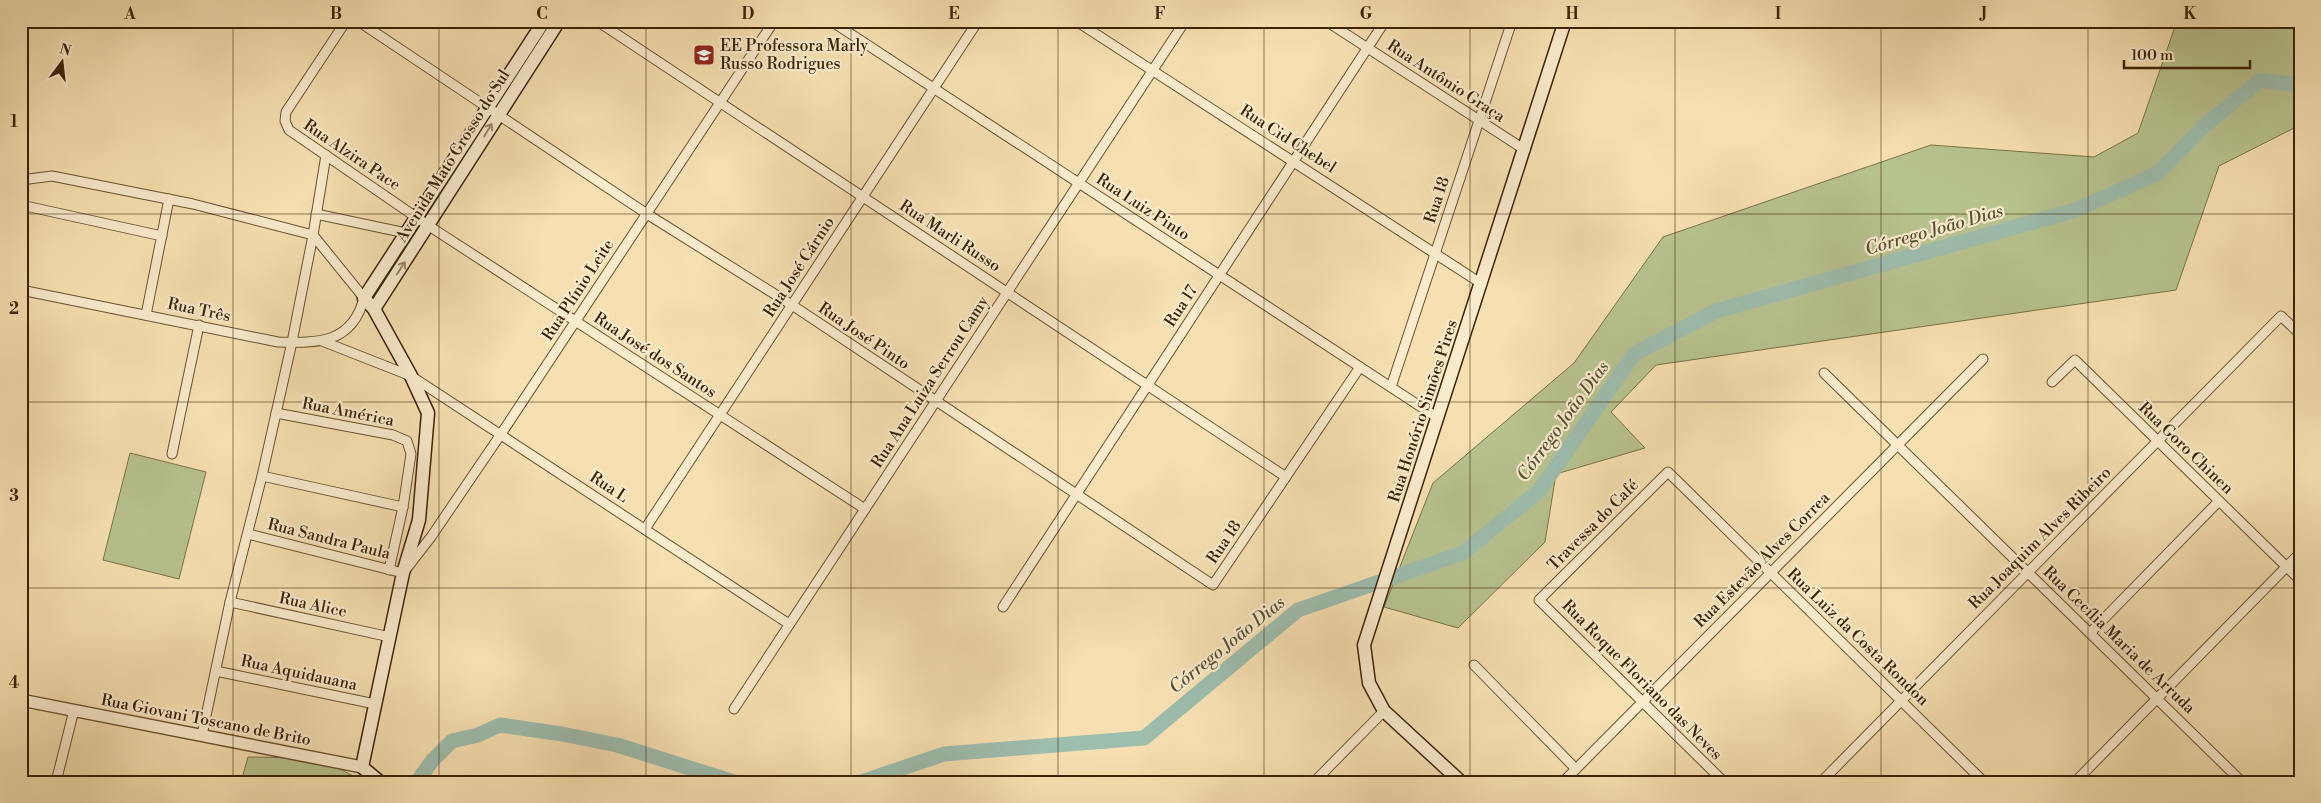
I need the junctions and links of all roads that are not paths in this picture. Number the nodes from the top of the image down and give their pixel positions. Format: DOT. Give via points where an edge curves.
graph roads {
  1 [pos="346,21"];
  2 [pos="358,21"];
  3 [pos="544,21"];
  4 [pos="559,21"];
  5 [pos="597,21"];
  6 [pos="774,21"];
  7 [pos="831,21"];
  8 [pos="978,21"];
  9 [pos="1076,21"];
  10 [pos="1185,21"];
  11 [pos="1326,21"];
  12 [pos="1384,21"];
  13 [pos="1512,21"];
  14 [pos="1565,21"];
  15 [pos="1367,48"];
  16 [pos="1152,70"];
  17 [pos="934,88"];
  18 [pos="720,103"];
  19 [pos="494,110"];
  20 [pos="1479,120"];
  21 [pos="1525,150"];
  22 [pos="326,155"];
  23 [pos="1294,161"];
  24 [pos="21,180"];
  25 [pos="1079,183"];
  26 [pos="863,197"];
  27 [pos="169,199"];
  28 [pos="21,204"];
  29 [pos="316,214"];
  30 [pos="647,214"];
  31 [pos="417,218"];
  32 [pos="429,226"];
  33 [pos="406,233"];
  34 [pos="313,234"];
  35 [pos="162,236"];
  36 [pos="1436,252"];
  37 [pos="1219,275"];
  38 [pos="1482,284"];
  39 [pos="21,290"];
  40 [pos="1007,292"];
  41 [pos="364,298"];
  42 [pos="792,306"];
  43 [pos="374,309"];
  44 [pos="360,313"];
  45 [pos="146,314"];
  46 [pos="576,321"];
  47 [pos="199,325"];
  48 [pos="2300,334"];
  49 [pos="322,341"];
  50 [pos="292,342"];
  51 [pos="1983,358"];
  52 [pos="1360,367"];
  53 [pos="1824,374"];
  54 [pos="412,376"];
  55 [pos="2052,382"];
  56 [pos="1148,385"];
  57 [pos="1391,387"];
  58 [pos="936,401"];
  59 [pos="276,413"];
  60 [pos="720,415"];
  61 [pos="1438,418"];
  62 [pos="501,434"];
  63 [pos="2158,441"];
  64 [pos="1897,445"];
  65 [pos="172,454"];
  66 [pos="1668,472"];
  67 [pos="262,476"];
  68 [pos="1286,476"];
  69 [pos="1076,494"];
  70 [pos="2219,501"];
  71 [pos="403,507"];
  72 [pos="865,509"];
  73 [pos="645,529"];
  74 [pos="248,534"];
  75 [pos="2300,553"];
  76 [pos="2286,567"];
  77 [pos="389,570"];
  78 [pos="2028,572"];
  79 [pos="1770,573"];
  80 [pos="403,574"];
  81 [pos="2300,580"];
  82 [pos="1213,585"];
  83 [pos="1539,600"];
  84 [pos="230,602"];
  85 [pos="1003,607"];
  86 [pos="789,624"];
  87 [pos="2090,633"];
  88 [pos="390,637"];
  89 [pos="1474,666"];
  90 [pos="216,671"];
  91 [pos="2157,698"];
  92 [pos="21,700"];
  93 [pos="1901,701"];
  94 [pos="1643,702"];
  95 [pos="375,704"];
  96 [pos="734,709"];
  97 [pos="74,710"];
  98 [pos="1384,711"];
  99 [pos="202,735"];
  100 [pos="362,767"];
  101 [pos="1576,768"];
  102 [pos="56,782"];
  103 [pos="380,782"];
  104 [pos="1314,782"];
  105 [pos="1461,782"];
  106 [pos="1563,782"];
  107 [pos="1724,782"];
  108 [pos="1821,782"];
  109 [pos="1984,782"];
  110 [pos="2075,782"];
  111 [pos="2242,782"];
  1 -- 22 [label="street, Rua Alzira Pace" via="286,112 289,130"];
  2 -- 19 [label="street, Rua José Pinto"];
  3 -- 19 [label="main road, Avenida Mato Grosso do Sul"];
  4 -- 19 [label="main road, Avenida Mato Grosso do Sul"];
  5 -- 18 [label="street, Rua Marli Russo"];
  6 -- 18 [label="street, Rua Plínio Leite"];
  7 -- 17 [label="street, Rua Luiz Pinto"];
  8 -- 17 [label="street, Rua José Cárnio"];
  9 -- 16 [label="street, Rua Cid Chebel"];
  10 -- 16 [label="street, Rua Ana Luiza Serrou Camy"];
  11 -- 15 [label="street, Rua Antônio Graça"];
  12 -- 15 [label="street, Rua 17"];
  13 -- 20 [label="street, Rua 18"];
  14 -- 21 [label="main road, Rua Honório Simões Pires"];
  15 -- 20 [label="street, Rua Antônio Graça"];
  15 -- 23 [label="street, Rua 17"];
  16 -- 23 [label="street, Rua Cid Chebel"];
  16 -- 25 [label="street, Rua Ana Luiza Serrou Camy"];
  17 -- 25 [label="street, Rua Luiz Pinto"];
  17 -- 26 [label="street, Rua José Cárnio"];
  18 -- 26 [label="street, Rua Marli Russo"];
  18 -- 30 [label="street, Rua Plínio Leite"];
  19 -- 30 [label="street, Rua José Pinto"];
  19 -- 31 [label="main road, Avenida Mato Grosso do Sul"];
  32 -- 19 [label="main road, Avenida Mato Grosso do Sul, one-way"];
  20 -- 21 [label="street, Rua Antônio Graça"];
  20 -- 36 [label="street, Rua 18"];
  21 -- 38 [label="main road, Rua Honório Simões Pires"];
  22 -- 29 [label="street"];
  22 -- 31 [label="street, Rua Alzira Pace"];
  23 -- 36 [label="street, Rua Cid Chebel"];
  23 -- 37 [label="street, Rua 17"];
  24 -- 27 [label="street" via="52,176"];
  25 -- 37 [label="street, Rua Luiz Pinto"];
  25 -- 40 [label="street, Rua Ana Luiza Serrou Camy"];
  26 -- 40 [label="street, Rua Marli Russo"];
  26 -- 42 [label="street, Rua José Cárnio"];
  27 -- 34 [label="street"];
  27 -- 35 [label="street"];
  28 -- 35 [label="street"];
  29 -- 33 [label="street"];
  29 -- 34 [label="street"];
  30 -- 42 [label="street, Rua José Pinto"];
  30 -- 46 [label="street, Rua Plínio Leite"];
  31 -- 32 [label="street, Rua Alzira Pace"];
  31 -- 33 [label="main road, Avenida Mato Grosso do Sul"];
  43 -- 32 [label="main road, Avenida Mato Grosso do Sul, one-way"];
  32 -- 46 [label="street, Rua José dos Santos"];
  33 -- 41 [label="main road, Avenida Mato Grosso do Sul"];
  34 -- 41 [label="street"];
  34 -- 50 [label="street"];
  35 -- 45 [label="street"];
  36 -- 38 [label="street, Rua Cid Chebel"];
  36 -- 57 [label="street, Rua 18"];
  37 -- 52 [label="street, Rua Luiz Pinto"];
  37 -- 56 [label="street, Rua 17"];
  38 -- 61 [label="main road, Rua Honório Simões Pires"];
  39 -- 45 [label="street, Rua Três"];
  40 -- 56 [label="street, Rua Marli Russo"];
  40 -- 58 [label="street, Rua Ana Luiza Serrou Camy"];
  41 -- 43 [label="main road"];
  41 -- 44 [label="street"];
  42 -- 58 [label="street, Rua José Pinto"];
  42 -- 60 [label="street, Rua José Cárnio"];
  43 -- 44 [label="street"];
  43 -- 54 [label="main road"];
  44 -- 49 [label="street, Rua Três" via="354,324 341,334"];
  45 -- 47 [label="street, Rua Três"];
  46 -- 60 [label="street, Rua José dos Santos"];
  46 -- 62 [label="street, Rua Plínio Leite"];
  47 -- 50 [label="street, Rua Três" via="278,342"];
  47 -- 65 [label="street"];
  48 -- 63 [label="street, Rua Joaquim Alves Ribeiro" via="2281,316"];
  49 -- 50 [label="street, Rua Três"];
  49 -- 54 [label="street, Rua L"];
  50 -- 59 [label="street"];
  51 -- 64 [label="street, Rua Estevão Alves Correa"];
  52 -- 57 [label="street, Rua Luiz Pinto"];
  52 -- 68 [label="street, Rua 18"];
  53 -- 64 [label="street, Rua Cecília Maria de Arruda"];
  54 -- 62 [label="street, Rua L"];
  54 -- 80 [label="main road" via="428,413 419,520"];
  55 -- 63 [label="street, Rua Goro Chinen" via="2075,360"];
  56 -- 68 [label="street, Rua Marli Russo"];
  56 -- 69 [label="street, Rua 17"];
  57 -- 61 [label="street, Rua Luiz Pinto"];
  58 -- 69 [label="street, Rua José Pinto"];
  58 -- 72 [label="street, Rua Ana Luiza Serrou Camy"];
  59 -- 67 [label="street"];
  59 -- 71 [label="street, Rua América" via="394,435 406,442 411,454"];
  60 -- 72 [label="street, Rua José dos Santos"];
  60 -- 73 [label="street, Rua José Cárnio"];
  61 -- 98 [label="main road, Rua Honório Simões Pires" via="1364,645 1369,683"];
  62 -- 73 [label="street, Rua L"];
  62 -- 80 [label="street, Rua Plínio Leite"];
  63 -- 70 [label="street, Rua Goro Chinen"];
  63 -- 78 [label="street, Rua Joaquim Alves Ribeiro"];
  64 -- 78 [label="street, Rua Cecília Maria de Arruda"];
  64 -- 79 [label="street, Rua Estevão Alves Correa"];
  66 -- 79 [label="street, Rua Luiz da Costa Rondon"];
  66 -- 83 [label="street, Travessa do Café"];
  67 -- 71 [label="street"];
  67 -- 74 [label="street"];
  68 -- 82 [label="street, Rua 18"];
  69 -- 82 [label="street, Rua José Pinto"];
  69 -- 85 [label="street, Rua 17"];
  70 -- 76 [label="street, Rua Goro Chinen"];
  70 -- 87 [label="street"];
  71 -- 77 [label="street, Rua América"];
  72 -- 86 [label="street, Rua Ana Luiza Serrou Camy"];
  73 -- 86 [label="street, Rua L"];
  74 -- 77 [label="street, Rua Sandra Paula"];
  74 -- 84 [label="street"];
  75 -- 76 [label="street"];
  76 -- 81 [label="street, Rua Goro Chinen"];
  76 -- 91 [label="street"];
  77 -- 80 [label="street, Rua Sandra Paula"];
  78 -- 87 [label="street, Rua Cecília Maria de Arruda"];
  78 -- 93 [label="street, Rua Joaquim Alves Ribeiro"];
  79 -- 93 [label="street, Rua Luiz da Costa Rondon"];
  79 -- 94 [label="street, Rua Estevão Alves Correa"];
  80 -- 88 [label="main road"];
  83 -- 94 [label="street, Rua Roque Floriano das Neves"];
  84 -- 88 [label="street, Rua Alice"];
  84 -- 90 [label="street"];
  86 -- 96 [label="street, Rua Ana Luiza Serrou Camy"];
  87 -- 91 [label="street, Rua Cecília Maria de Arruda"];
  88 -- 95 [label="main road"];
  89 -- 101 [label="street"];
  90 -- 95 [label="street, Rua Aquidauana"];
  90 -- 99 [label="street"];
  91 -- 110 [label="street"];
  91 -- 111 [label="street, Rua Cecília Maria de Arruda"];
  92 -- 97 [label="street, Rua Giovani Toscano de Brito"];
  93 -- 108 [label="street, Rua Joaquim Alves Ribeiro"];
  93 -- 109 [label="street, Rua Luiz da Costa Rondon"];
  94 -- 101 [label="street, Rua Estevão Alves Correa"];
  94 -- 107 [label="street, Rua Roque Floriano das Neves"];
  95 -- 100 [label="main road"];
  97 -- 99 [label="street, Rua Giovani Toscano de Brito"];
  97 -- 102 [label="street"];
  98 -- 104 [label="street"];
  98 -- 105 [label="main road, Rua Honório Simões Pires"];
  99 -- 100 [label="street, Rua Giovani Toscano de Brito"];
  100 -- 103 [label="main road, Rua Giovani Toscano de Brito"];
  101 -- 106 [label="street, Rua Estevão Alves Correa"];
}
